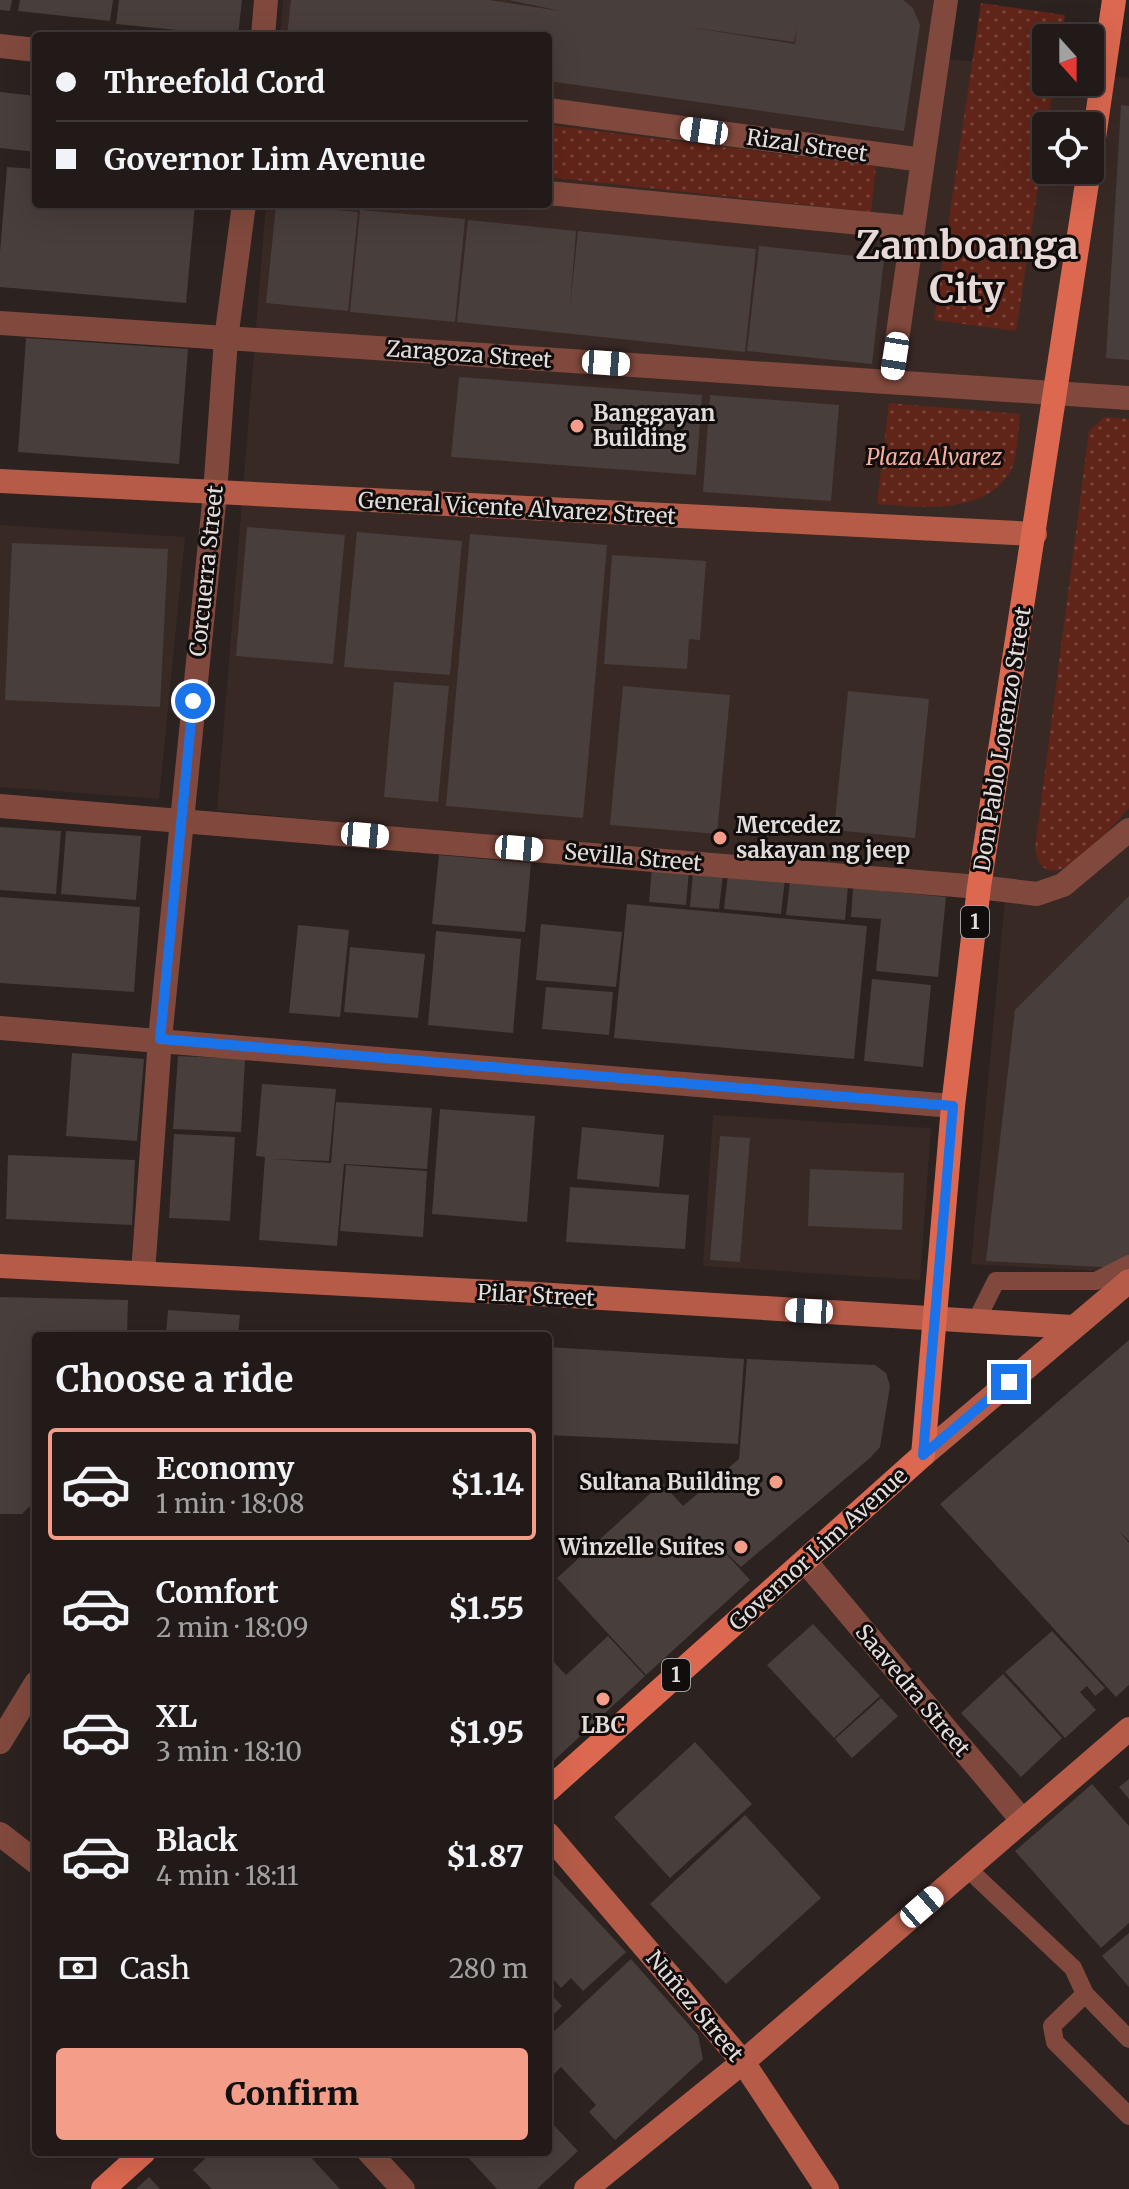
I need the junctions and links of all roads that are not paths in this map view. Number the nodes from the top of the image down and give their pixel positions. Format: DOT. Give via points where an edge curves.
graph roads {
  1 [pos="266,0"];
  2 [pos="946,0"];
  3 [pos="1114,0"];
  4 [pos="263,32"];
  5 [pos="1119,41"];
  6 [pos="0,46"];
  7 [pos="32,50"];
  8 [pos="552,111"];
  9 [pos="1103,112"];
  10 [pos="923,160"];
  11 [pos="1087,184"];
  12 [pos="552,193"];
  13 [pos="243,208"];
  14 [pos="913,228"];
  15 [pos="0,323"];
  16 [pos="226,339"];
  17 [pos="891,382"];
  18 [pos="1056,393"];
  19 [pos="1129,398"];
  20 [pos="0,481"];
  21 [pos="215,493"];
  22 [pos="1035,534"];
  23 [pos="0,806"];
  24 [pos="181,819"];
  25 [pos="1126,839"];
  26 [pos="979,887"];
  27 [pos="0,1028"];
  28 [pos="160,1039"];
  29 [pos="953,1106"];
  30 [pos="1129,1264"];
  31 [pos="0,1266"];
  32 [pos="143,1273"];
  33 [pos="1129,1281"];
  34 [pos="935,1318"];
  35 [pos="976,1321"];
  36 [pos="1073,1327"];
  37 [pos="923,1455"];
  38 [pos="805,1561"];
  39 [pos="32,1690"];
  40 [pos="1129,1729"];
  41 [pos="0,1742"];
  42 [pos="552,1786"];
  43 [pos="1022,1820"];
  44 [pos="0,1834"];
  45 [pos="552,1839"];
  46 [pos="32,1859"];
  47 [pos="967,1868"];
  48 [pos="1085,1994"];
  49 [pos="1129,2039"];
  50 [pos="743,2062"];
  51 [pos="1129,2116"];
  52 [pos="140,2156"];
  53 [pos="373,2156"];
  54 [pos="103,2189"];
  55 [pos="403,2189"];
  56 [pos="586,2189"];
  57 [pos="827,2189"];
  1 -- 4 [label="street"];
  2 -- 10 [label="street"];
  3 -- 5 [label="main road, Don Pablo Lorenzo Street / 1"];
  5 -- 9 [label="main road, Don Pablo Lorenzo Street / 1"];
  6 -- 7 [label="street"];
  8 -- 10 [label="street, Rizal Street"];
  10 -- 14 [label="street"];
  11 -- 18 [label="main road, Don Pablo Lorenzo Street / 1"];
  12 -- 14 [label="street"];
  13 -- 16 [label="street, Corcuerra Street"];
  14 -- 17 [label="street"];
  15 -- 16 [label="street, Zaragoza Street"];
  16 -- 17 [label="street, Zaragoza Street"];
  16 -- 21 [label="street, Corcuerra Street"];
  17 -- 18 [label="street, Zaragoza Street"];
  18 -- 19 [label="street, Zaragoza Street"];
  18 -- 22 [label="main road, Don Pablo Lorenzo Street / 1"];
  20 -- 21 [label="street, General Vicente Alvarez Street"];
  21 -- 22 [label="street, General Vicente Alvarez Street"];
  21 -- 24 [label="street, Corcuerra Street"];
  22 -- 26 [label="main road, Don Pablo Lorenzo Street / 1"];
  23 -- 24 [label="street, Sevilla Street"];
  24 -- 26 [label="street, Sevilla Street"];
  24 -- 28 [label="street, Corcuerra Street"];
  25 -- 26 [label="street, Sevilla Street" via="1063,885 1037,894"];
  26 -- 29 [label="main road, Don Pablo Lorenzo Street / 1"];
  27 -- 28 [label="street"];
  28 -- 29 [label="street"];
  28 -- 32 [label="street, Corcuerra Street"];
  29 -- 34 [label="main road, Don Pablo Lorenzo Street / 1"];
  30 -- 35 [label="lane" via="1096,1281 996,1281"];
  31 -- 32 [label="street, Pilar Street"];
  32 -- 34 [label="street, Pilar Street"];
  33 -- 36 [label="street, Governor Lim Avenue"];
  34 -- 35 [label="street, Pilar Street"];
  34 -- 37 [label="main road, Don Pablo Lorenzo Street / 1"];
  35 -- 36 [label="street, Pilar Street"];
  36 -- 37 [label="street, Governor Lim Avenue"];
  37 -- 38 [label="main road, Governor Lim Avenue / 1"];
  38 -- 42 [label="main road, Governor Lim Avenue / 1"];
  38 -- 43 [label="street, Saavedra Street"];
  39 -- 41 [label="street"];
  40 -- 43 [label="street"];
  43 -- 47 [label="street"];
  44 -- 46 [label="street"];
  45 -- 50 [label="street, Nuñez Street"];
  47 -- 48 [label="lane" via="1073,1968"];
  47 -- 50 [label="street"];
  48 -- 49 [label="lane"];
  48 -- 51 [label="lane" via="1052,2026 1055,2042"];
  50 -- 56 [label="street"];
  50 -- 57 [label="street, Nuñez Street"];
  52 -- 54 [label="main road"];
  53 -- 55 [label="street"];
}
